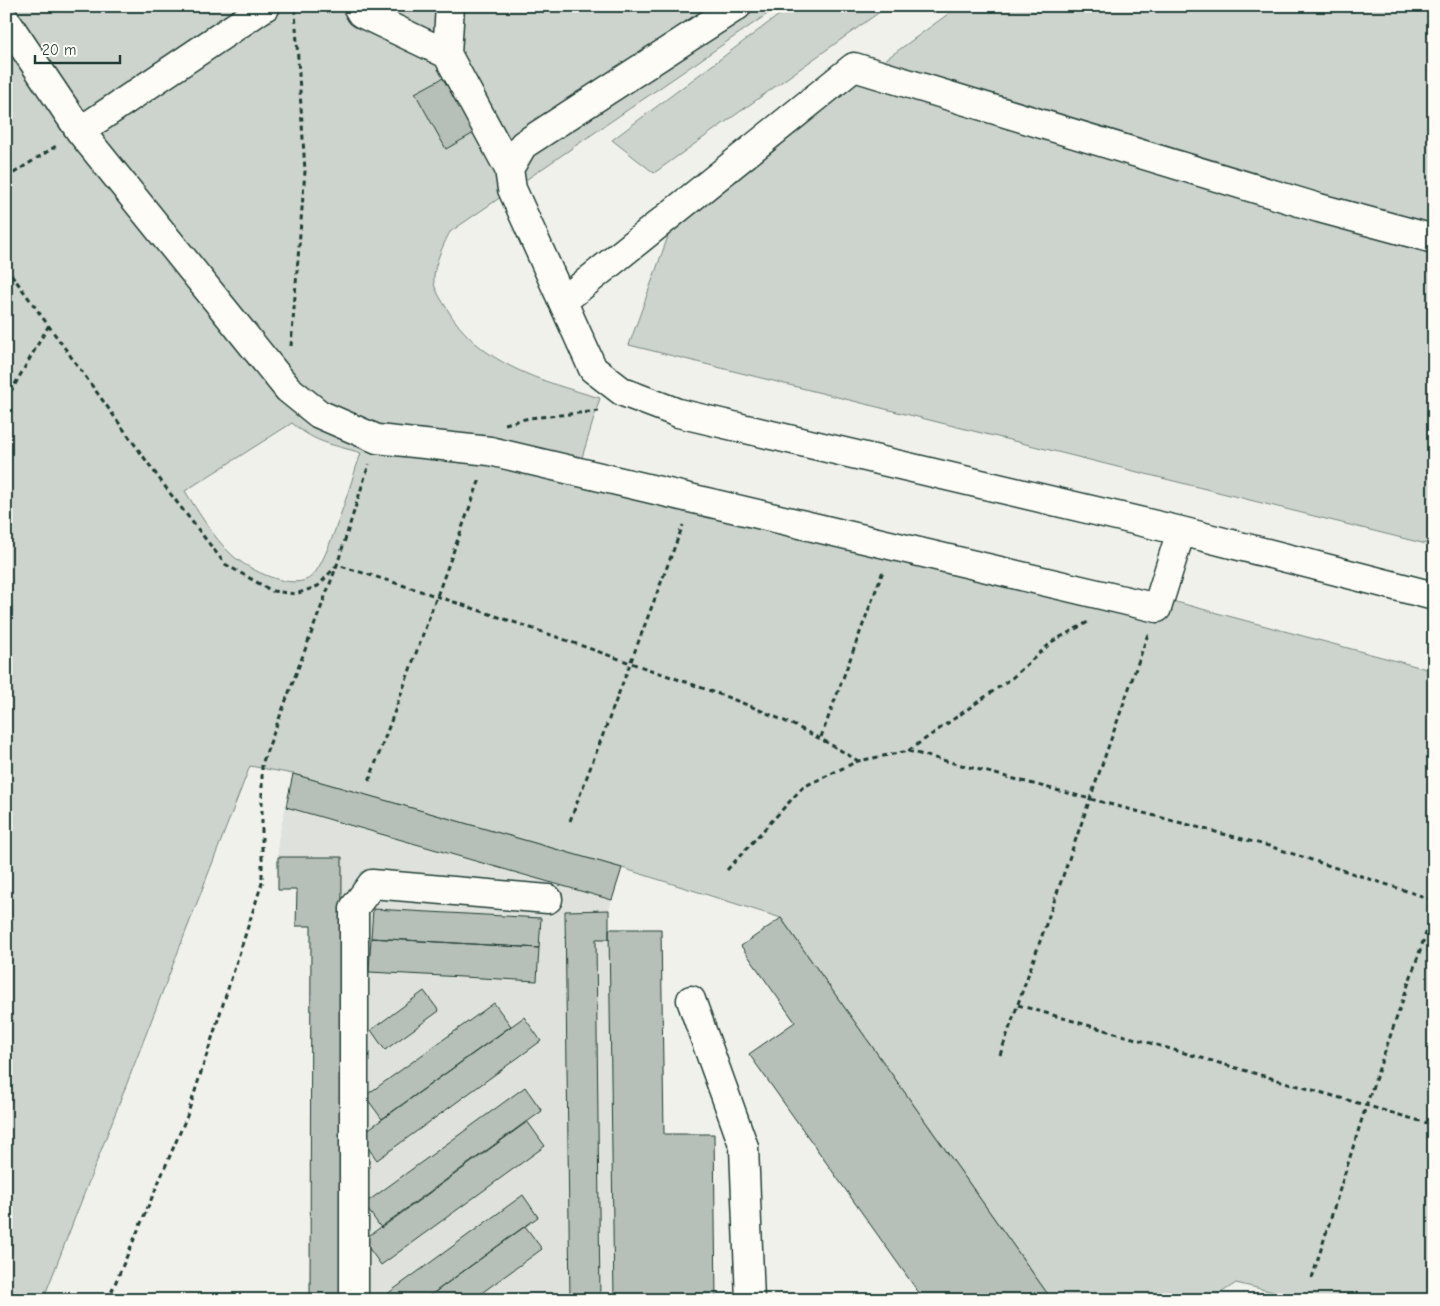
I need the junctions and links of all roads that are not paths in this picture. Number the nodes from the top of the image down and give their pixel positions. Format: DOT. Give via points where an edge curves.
graph roads {
  1 [pos="266,6"];
  2 [pos="357,6"];
  3 [pos="450,6"];
  4 [pos="737,6"];
  5 [pos="6,21"];
  6 [pos="447,54"];
  7 [pos="80,131"];
  8 [pos="509,168"];
  9 [pos="1434,239"];
  10 [pos="563,302"];
  11 [pos="1181,531"];
  12 [pos="1434,596"];
  13 [pos="548,899"];
  14 [pos="691,1000"];
  15 [pos="354,1300"];
  16 [pos="750,1300"];
  1 -- 7 [label="lane"];
  2 -- 6 [label="lane" via="361,13"];
  3 -- 6 [label="lane"];
  4 -- 8 [label="lane" via="523,146"];
  5 -- 7 [label="lane"];
  6 -- 8 [label="lane"];
  7 -- 11 [label="lane" via="288,390 320,414 377,439 490,451 1157,608"];
  8 -- 10 [label="lane" via="512,189"];
  9 -- 10 [label="lane" via="1319,208 854,67"];
  10 -- 11 [label="lane" via="593,368 623,392 678,414"];
  11 -- 12 [label="lane"];
  13 -- 15 [label="lane" via="372,884 354,908"];
  14 -- 16 [label="lane" via="744,1147"];
}
